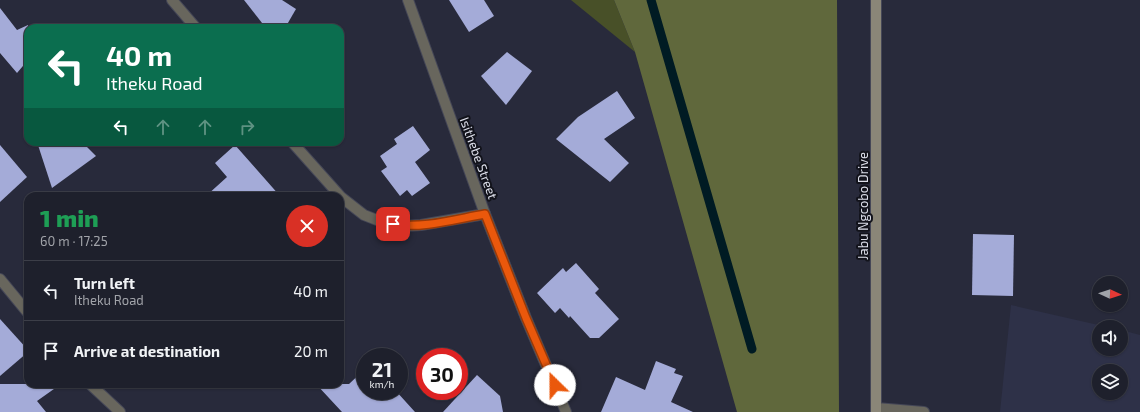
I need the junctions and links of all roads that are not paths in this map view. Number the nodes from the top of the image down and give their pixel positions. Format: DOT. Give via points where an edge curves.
graph roads {
  1 [pos="172,0"];
  2 [pos="408,0"];
  3 [pos="876,0"];
  4 [pos="193,24"];
  5 [pos="296,146"];
  6 [pos="337,192"];
  7 [pos="344,199"];
  8 [pos="485,214"];
  9 [pos="0,279"];
  10 [pos="24,308"];
  11 [pos="94,388"];
  12 [pos="876,410"];
  13 [pos="120,412"];
  14 [pos="566,412"];
  15 [pos="924,412"];
  1 -- 4 [label="street"];
  2 -- 8 [label="street, Isithebe Street"];
  3 -- 12 [label="main road, Jabu Ngcobo Drive"];
  5 -- 6 [label="street"];
  7 -- 8 [label="street" via="364,215 404,226"];
  8 -- 14 [label="street, Isithebe Street"];
  9 -- 10 [label="street"];
  11 -- 13 [label="street"];
  12 -- 15 [label="street"];
}
